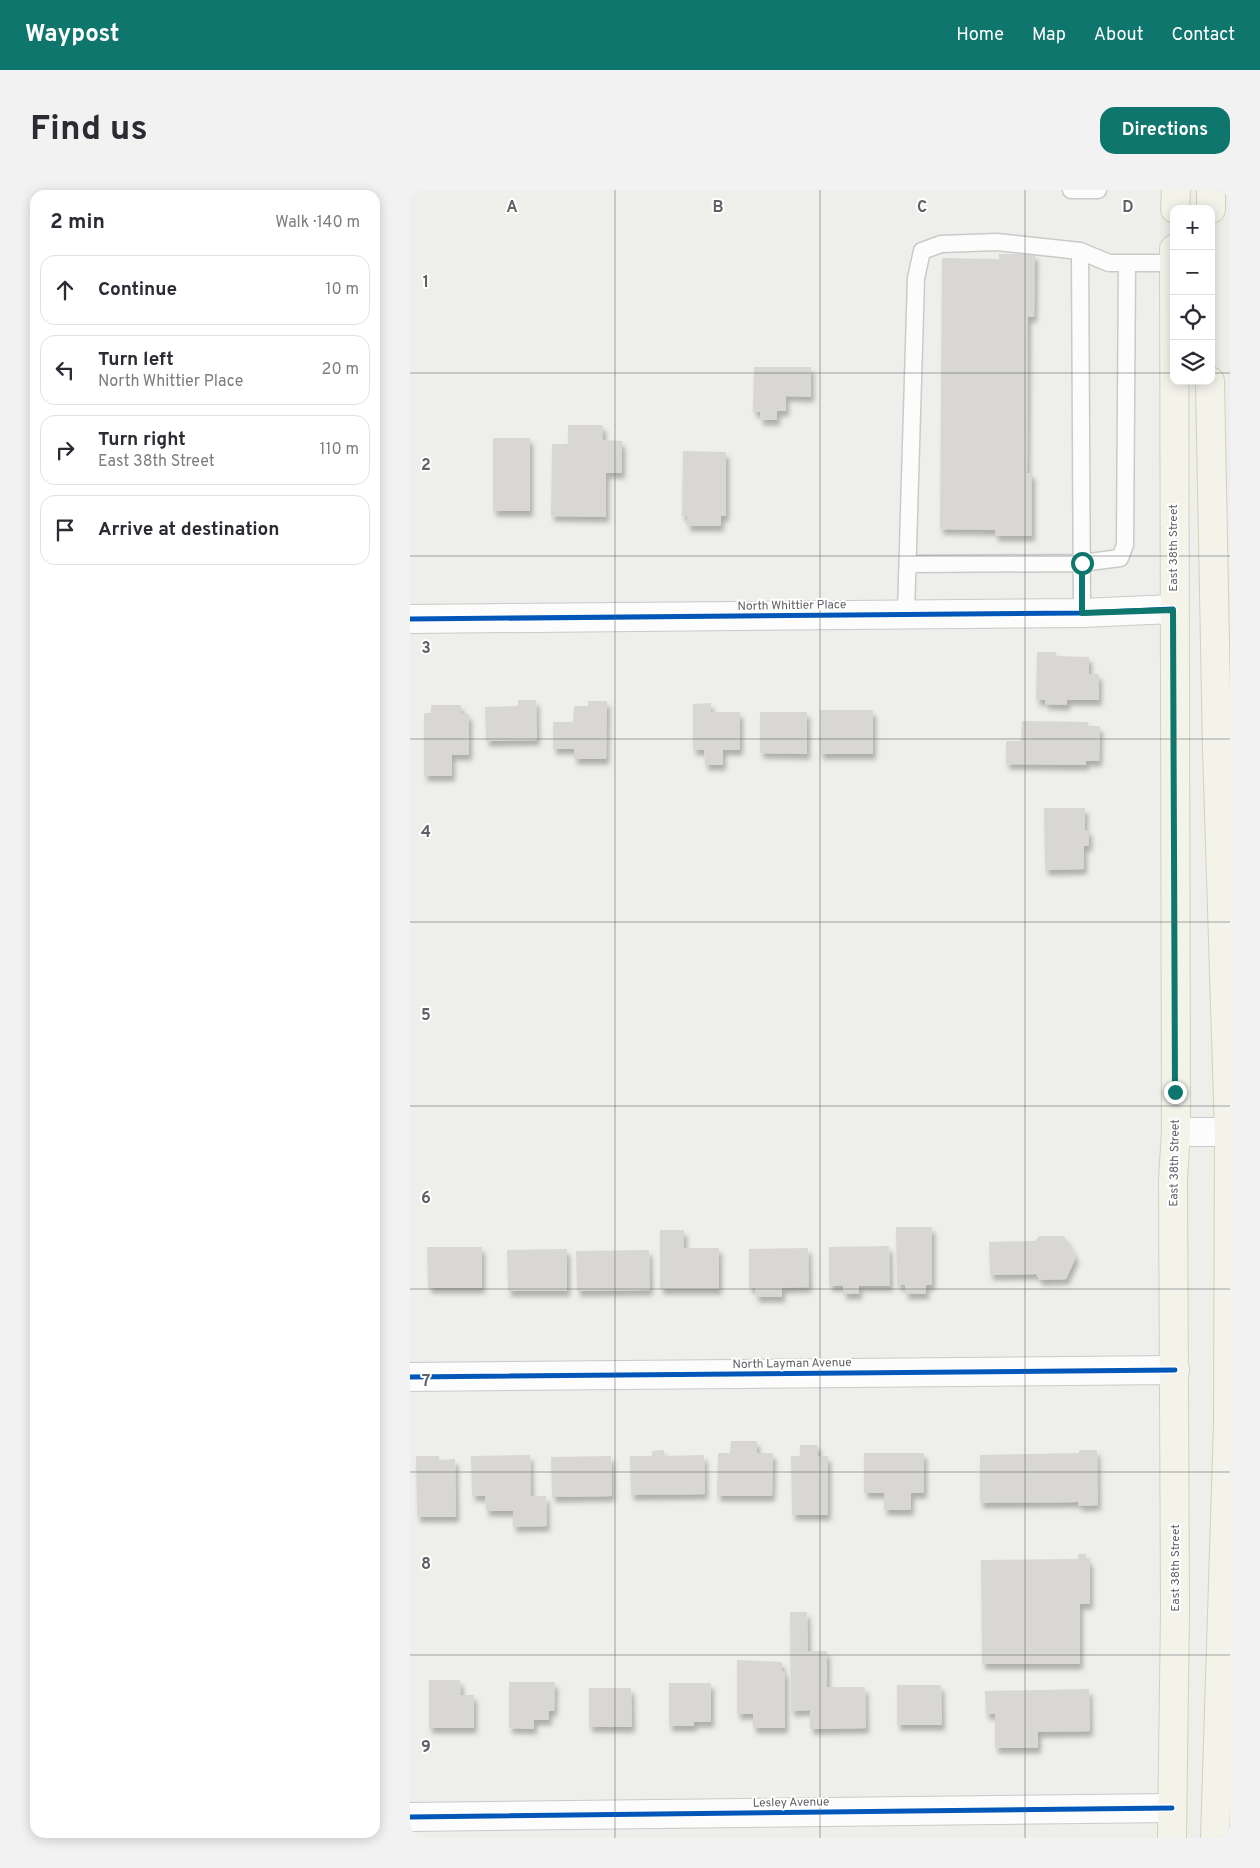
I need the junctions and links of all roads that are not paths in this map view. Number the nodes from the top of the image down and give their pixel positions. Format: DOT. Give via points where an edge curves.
graph roads {
  1 [pos="1071,190"];
  2 [pos="1098,190"];
  3 [pos="1176,190"];
  4 [pos="1211,190"];
  5 [pos="1175,205"];
  6 [pos="1211,205"];
  7 [pos="1080,251"];
  8 [pos="1127,263"];
  9 [pos="1170,264"];
  10 [pos="1173,295"];
  11 [pos="1210,385"];
  12 [pos="1082,563"];
  13 [pos="908,564"];
  14 [pos="1173,610"];
  15 [pos="1222,612"];
  16 [pos="1082,613"];
  17 [pos="906,614"];
  18 [pos="410,619"];
  19 [pos="1176,1132"];
  20 [pos="1230,1132"];
  21 [pos="1175,1370"];
  22 [pos="410,1376"];
  23 [pos="1225,1612"];
  24 [pos="1172,1808"];
  25 [pos="410,1816"];
  26 [pos="1172,1838"];
  27 [pos="1215,1838"];
  1 -- 2 [label="lane"];
  3 -- 5 [label="main road"];
  4 -- 6 [label="main road"];
  7 -- 8 [label="lane" via="1109,263"];
  7 -- 12 [label="lane"];
  7 -- 13 [label="lane" via="997,242 941,244 922,252 916,278"];
  8 -- 9 [label="lane"];
  8 -- 12 [label="lane" via="1125,545 1120,558"];
  10 -- 14 [label="main road, East 38th Street"];
  11 -- 15 [label="main road"];
  12 -- 13 [label="lane"];
  12 -- 16 [label="lane"];
  13 -- 17 [label="lane"];
  14 -- 16 [label="street, North Whittier Place"];
  14 -- 19 [label="main road, East 38th Street"];
  15 -- 20 [label="main road" via="1217,759"];
  16 -- 17 [label="street, North Whittier Place"];
  17 -- 18 [label="street, North Whittier Place"];
  19 -- 20 [label="street"];
  19 -- 21 [label="main road, East 38th Street" via="1173,1179"];
  20 -- 23 [label="main road"];
  21 -- 22 [label="street, North Layman Avenue"];
  21 -- 24 [label="main road, East 38th Street"];
  23 -- 27 [label="main road"];
  24 -- 25 [label="street, Lesley Avenue"];
  24 -- 26 [label="main road, East 38th Street"];
}
